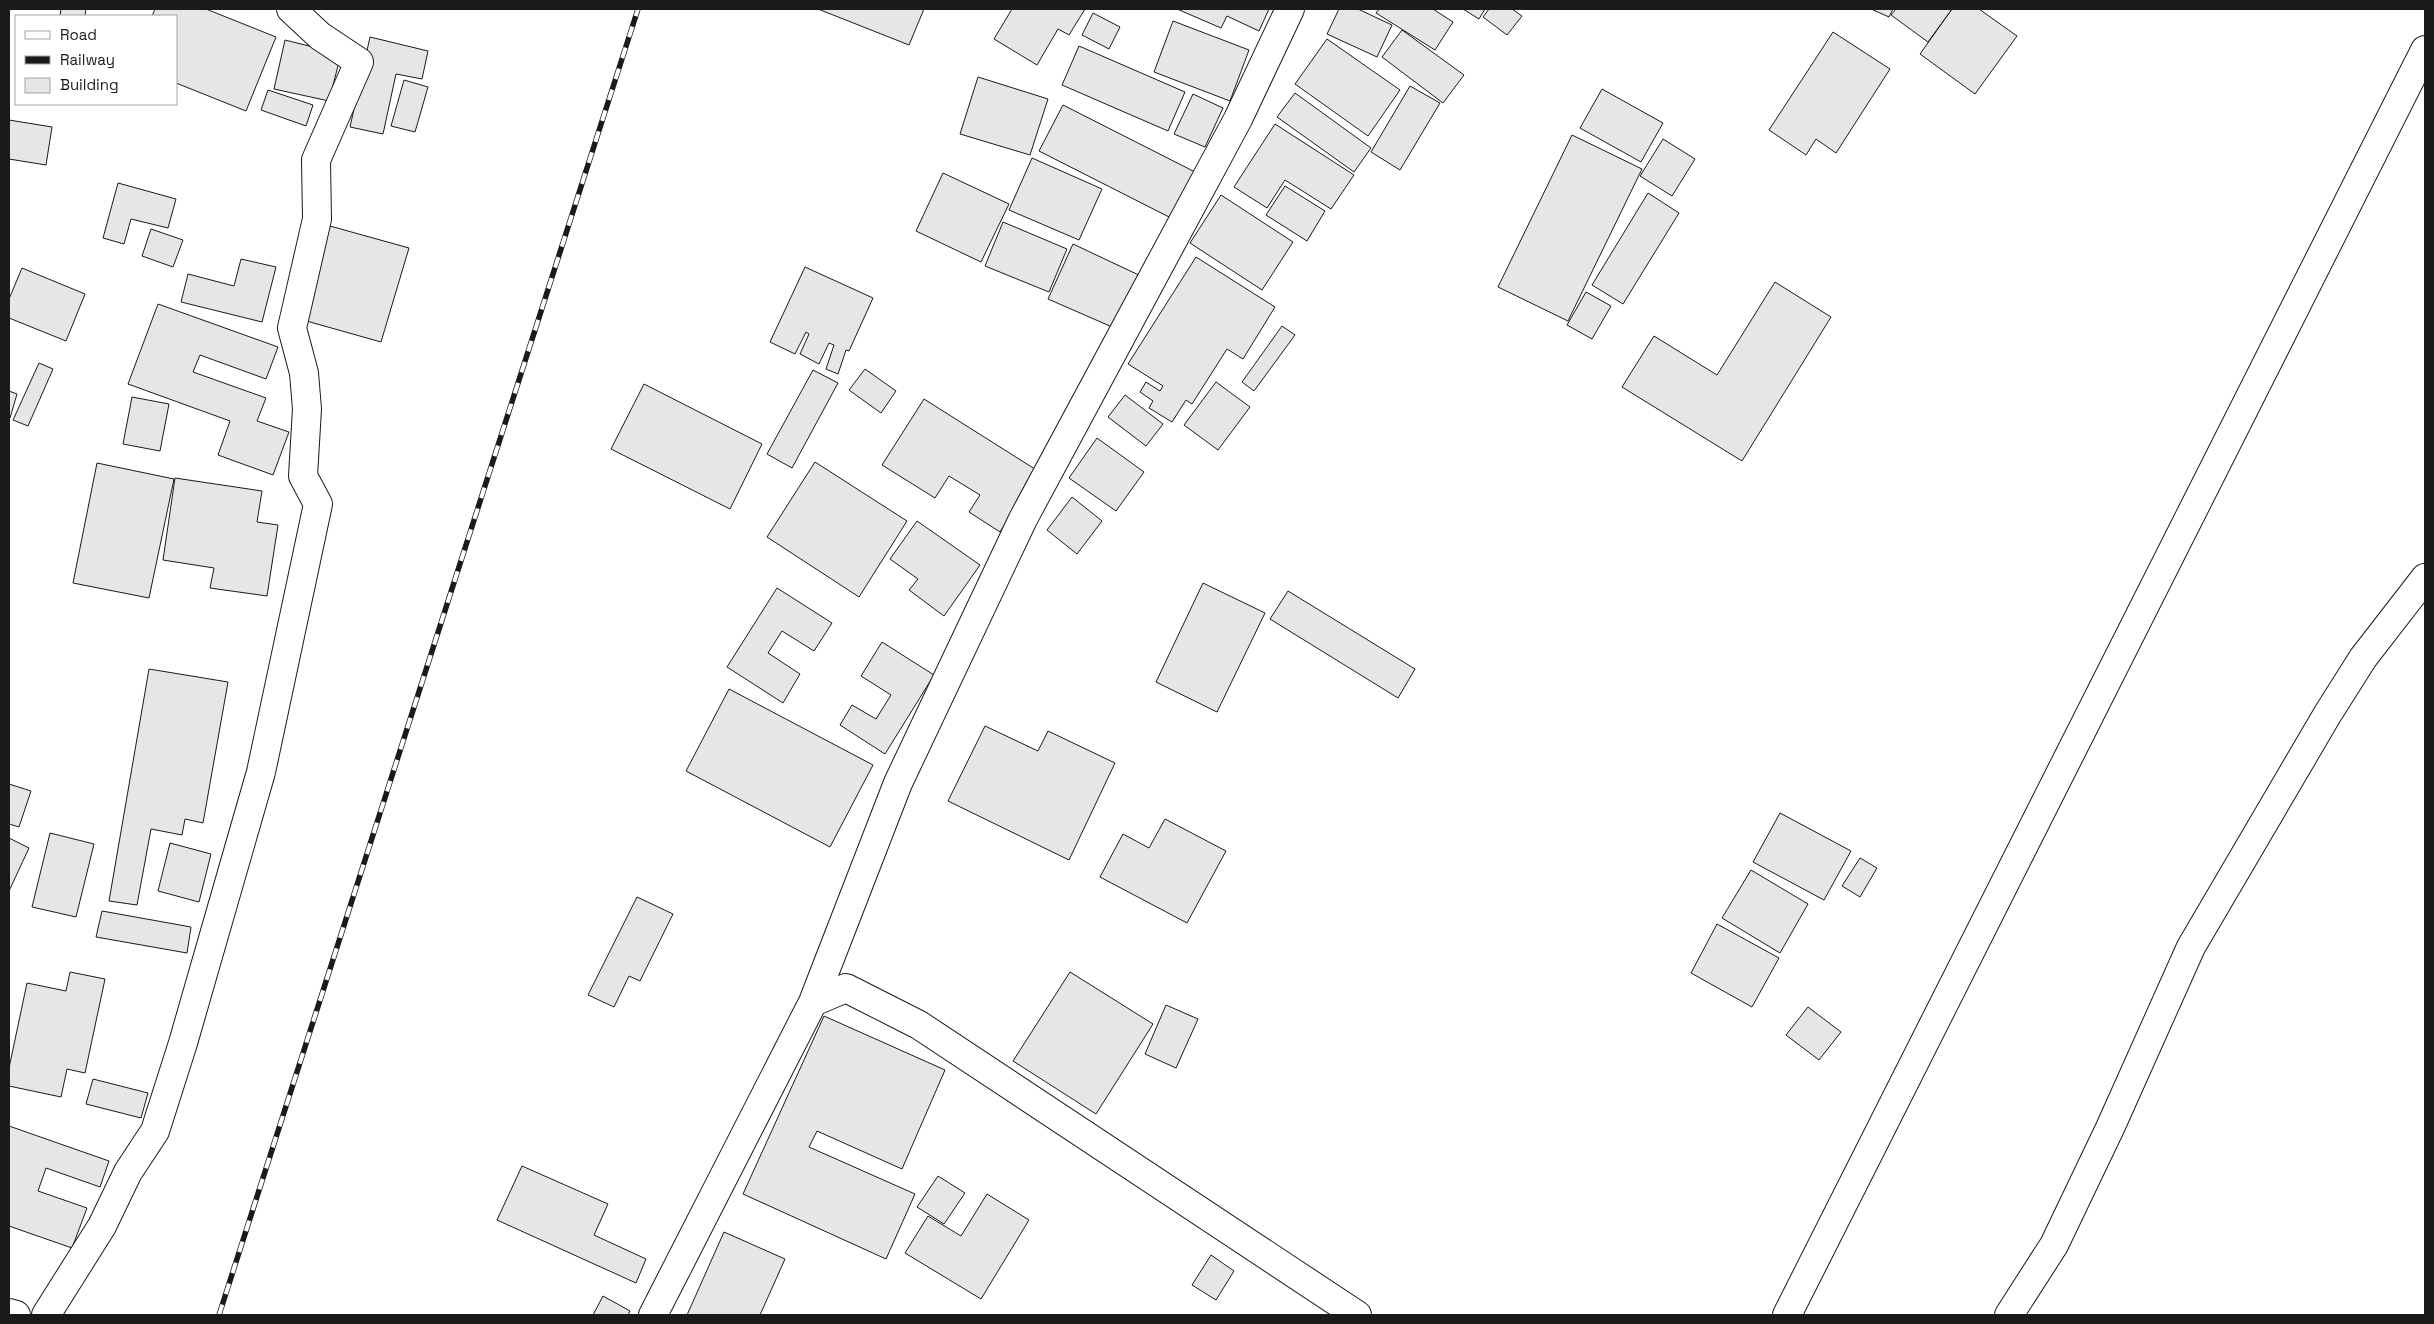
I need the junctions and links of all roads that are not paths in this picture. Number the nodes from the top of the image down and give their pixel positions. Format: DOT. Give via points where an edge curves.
graph roads {
  1 [pos="291,9"];
  2 [pos="1290,9"];
  3 [pos="2425,50"];
  4 [pos="2425,578"];
  5 [pos="812,1002"];
  6 [pos="9,1313"];
  7 [pos="16,1315"];
  8 [pos="46,1315"];
  9 [pos="653,1315"];
  10 [pos="1357,1315"];
  11 [pos="1787,1315"];
  12 [pos="2009,1315"];
  1 -- 8 [label="main road" via="320,36 359,62 316,160 317,219 292,328 304,373 307,409 303,476 318,504 261,772 155,1131 128,1172 102,1226"];
  2 -- 5 [label="main road" via="1221,151 1023,519 898,783"];
  3 -- 11 [label="main road"];
  4 -- 12 [label="main road" via="2362,658 2191,947 2054,1245"];
  5 -- 9 [label="main road"];
  5 -- 10 [label="main road" via="846,988 919,1025"];
  6 -- 7 [label="main road"];
}
